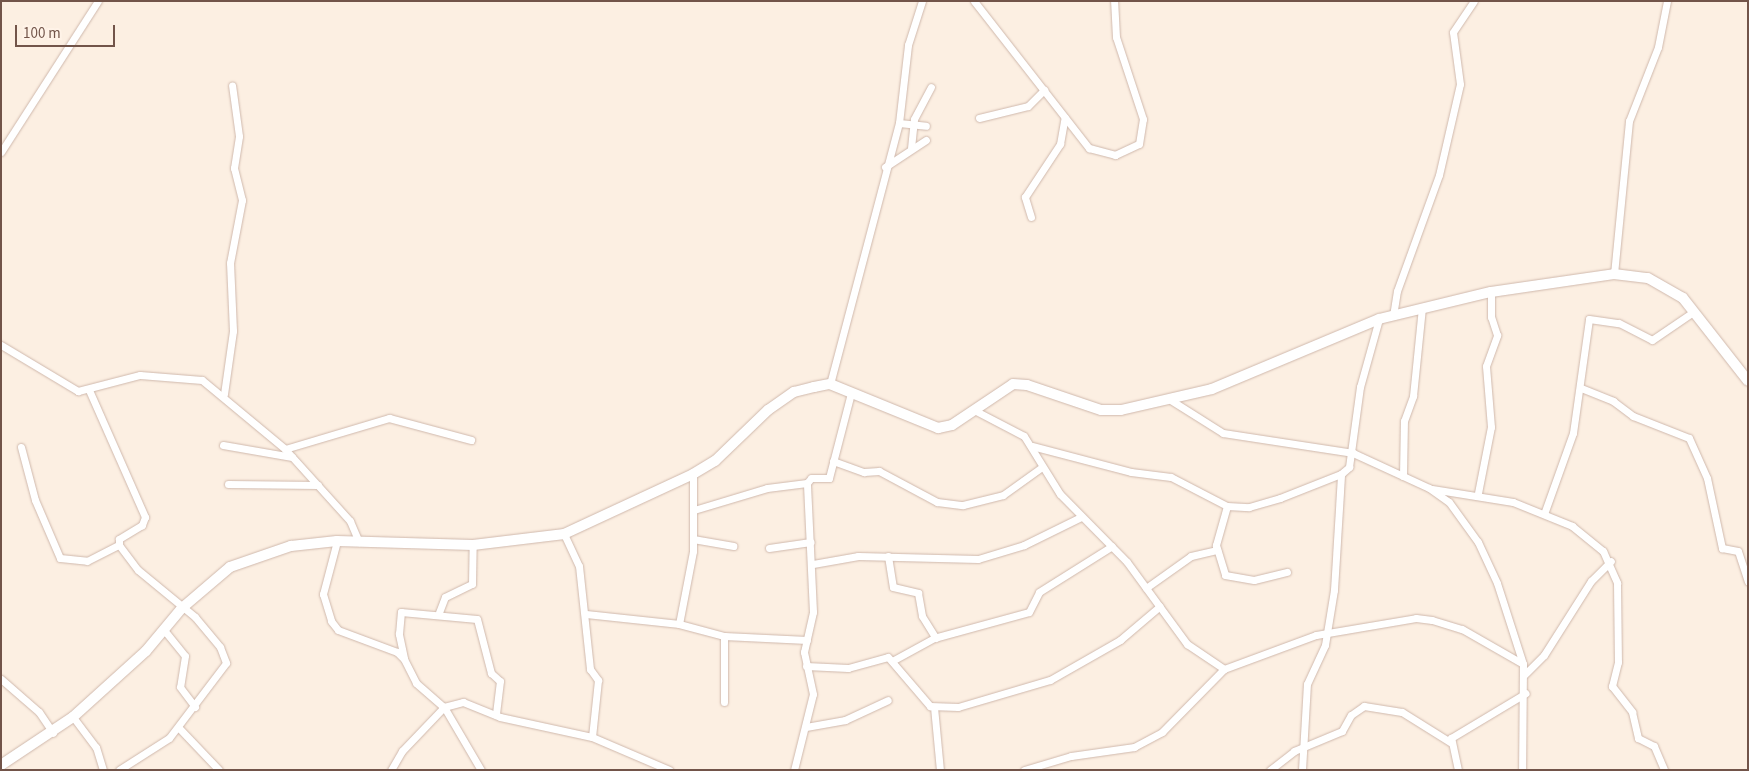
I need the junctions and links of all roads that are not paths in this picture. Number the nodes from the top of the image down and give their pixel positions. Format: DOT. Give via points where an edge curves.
graph roads {
  1 [pos="98,1"];
  2 [pos="922,1"];
  3 [pos="974,1"];
  4 [pos="1114,1"];
  5 [pos="1474,1"];
  6 [pos="1667,1"];
  7 [pos="232,85"];
  8 [pos="931,87"];
  9 [pos="1044,90"];
  10 [pos="1065,117"];
  11 [pos="979,118"];
  12 [pos="899,123"];
  13 [pos="913,125"];
  14 [pos="926,126"];
  15 [pos="926,140"];
  16 [pos="911,148"];
  17 [pos="1,152"];
  18 [pos="885,167"];
  19 [pos="1031,217"];
  20 [pos="1614,274"];
  21 [pos="1491,292"];
  22 [pos="1422,308"];
  23 [pos="1693,312"];
  24 [pos="1393,316"];
  25 [pos="1379,319"];
  26 [pos="1,345"];
  27 [pos="1748,380"];
  28 [pos="830,384"];
  29 [pos="1581,388"];
  30 [pos="89,390"];
  31 [pos="851,393"];
  32 [pos="224,394"];
  33 [pos="1169,399"];
  34 [pos="974,410"];
  35 [pos="470,440"];
  36 [pos="223,445"];
  37 [pos="1032,446"];
  38 [pos="21,447"];
  39 [pos="285,449"];
  40 [pos="1353,453"];
  41 [pos="292,457"];
  42 [pos="833,461"];
  43 [pos="1042,466"];
  44 [pos="693,474"];
  45 [pos="1341,474"];
  46 [pos="1403,476"];
  47 [pos="807,483"];
  48 [pos="228,484"];
  49 [pos="318,485"];
  50 [pos="1429,488"];
  51 [pos="1478,493"];
  52 [pos="1227,506"];
  53 [pos="694,510"];
  54 [pos="1544,514"];
  55 [pos="1081,517"];
  56 [pos="564,534"];
  57 [pos="693,539"];
  58 [pos="337,541"];
  59 [pos="359,542"];
  60 [pos="811,542"];
  61 [pos="119,545"];
  62 [pos="473,546"];
  63 [pos="733,546"];
  64 [pos="1112,546"];
  65 [pos="769,548"];
  66 [pos="1216,550"];
  67 [pos="888,556"];
  68 [pos="1611,560"];
  69 [pos="813,564"];
  70 [pos="1287,572"];
  71 [pos="1748,580"];
  72 [pos="1146,588"];
  73 [pos="1160,606"];
  74 [pos="182,608"];
  75 [pos="586,614"];
  76 [pos="438,615"];
  77 [pos="680,624"];
  78 [pos="164,630"];
  79 [pos="1326,634"];
  80 [pos="724,636"];
  81 [pos="936,638"];
  82 [pos="807,640"];
  83 [pos="404,659"];
  84 [pos="892,661"];
  85 [pos="1523,664"];
  86 [pos="806,666"];
  87 [pos="1224,669"];
  88 [pos="1524,675"];
  89 [pos="1,679"];
  90 [pos="1526,692"];
  91 [pos="888,700"];
  92 [pos="724,702"];
  93 [pos="195,707"];
  94 [pos="444,707"];
  95 [pos="934,707"];
  96 [pos="496,715"];
  97 [pos="73,717"];
  98 [pos="806,727"];
  99 [pos="179,728"];
  100 [pos="53,733"];
  101 [pos="592,737"];
  102 [pos="1450,742"];
  103 [pos="1304,746"];
  104 [pos="1,765"];
  105 [pos="103,770"];
  106 [pos="120,770"];
  107 [pos="219,770"];
  108 [pos="391,770"];
  109 [pos="481,770"];
  110 [pos="669,770"];
  111 [pos="794,770"];
  112 [pos="940,770"];
  113 [pos="1024,770"];
  114 [pos="1270,770"];
  115 [pos="1302,770"];
  116 [pos="1458,770"];
  117 [pos="1522,770"];
  118 [pos="1664,770"];
  1 -- 17 [label="street"];
  2 -- 12 [label="street" via="908,45"];
  3 -- 9 [label="street"];
  4 -- 10 [label="street" via="1116,36 1141,102 1139,144 1115,155 1095,150"];
  5 -- 24 [label="street" via="1453,32 1461,76 1458,92 1440,176 1397,291"];
  6 -- 20 [label="street" via="1658,47 1629,121"];
  7 -- 32 [label="street" via="239,136 234,168 242,200 230,263 233,330"];
  8 -- 13 [label="street"];
  9 -- 10 [label="street"];
  9 -- 11 [label="street" via="1028,106"];
  10 -- 19 [label="street" via="1060,144 1025,197"];
  12 -- 13 [label="street"];
  12 -- 18 [label="street"];
  13 -- 14 [label="street"];
  13 -- 16 [label="street"];
  15 -- 16 [label="street"];
  16 -- 18 [label="street"];
  18 -- 28 [label="street"];
  20 -- 21 [label="main road"];
  20 -- 23 [label="main road" via="1648,278 1668,287"];
  21 -- 22 [label="main road"];
  21 -- 51 [label="street" via="1491,317 1497,335 1486,366 1491,427"];
  22 -- 24 [label="main road"];
  22 -- 46 [label="street" via="1412,396 1404,421"];
  23 -- 27 [label="main road"];
  23 -- 29 [label="street" via="1652,340 1619,323 1589,319"];
  24 -- 25 [label="main road"];
  25 -- 33 [label="main road" via="1212,390"];
  25 -- 40 [label="street" via="1360,386"];
  26 -- 30 [label="street" via="69,390"];
  28 -- 31 [label="main road"];
  28 -- 44 [label="main road" via="794,392"];
  29 -- 54 [label="street" via="1565,466"];
  29 -- 71 [label="street" via="1613,401 1633,416 1689,438 1707,478 1722,548 1738,551"];
  30 -- 32 [label="street" via="140,375 183,376 202,380"];
  30 -- 61 [label="street" via="145,517 142,525 119,539"];
  31 -- 34 [label="main road" via="938,428 952,425"];
  31 -- 42 [label="street"];
  32 -- 39 [label="street"];
  33 -- 34 [label="main road" via="1101,410 1027,385 1013,384"];
  33 -- 40 [label="street" via="1223,433"];
  34 -- 37 [label="street" via="1012,427"];
  35 -- 39 [label="street" via="389,418"];
  36 -- 41 [label="street"];
  37 -- 43 [label="street"];
  37 -- 52 [label="street" via="1131,472 1171,477"];
  38 -- 61 [label="street" via="35,500 60,558 87,562"];
  39 -- 41 [label="street"];
  40 -- 45 [label="street"];
  40 -- 46 [label="street"];
  41 -- 49 [label="street"];
  42 -- 43 [label="street" via="864,472 878,472 937,502 963,505 1003,494"];
  42 -- 47 [label="street" via="829,478 811,478"];
  43 -- 55 [label="street"];
  44 -- 53 [label="street"];
  44 -- 56 [label="main road"];
  45 -- 52 [label="street" via="1262,504"];
  45 -- 79 [label="street" via="1339,544"];
  46 -- 50 [label="street"];
  47 -- 53 [label="street" via="767,488"];
  47 -- 60 [label="street"];
  48 -- 49 [label="street"];
  49 -- 59 [label="street" via="350,522"];
  50 -- 51 [label="street"];
  50 -- 85 [label="street" via="1449,502 1478,542 1497,583"];
  51 -- 54 [label="street"];
  52 -- 66 [label="street"];
  53 -- 57 [label="street"];
  54 -- 68 [label="street" via="1593,539"];
  55 -- 64 [label="street"];
  55 -- 67 [label="street" via="1040,539 978,560"];
  56 -- 62 [label="main road"];
  56 -- 75 [label="street" via="579,566"];
  57 -- 63 [label="street"];
  57 -- 77 [label="street"];
  58 -- 59 [label="main road"];
  58 -- 74 [label="main road" via="291,546 230,568"];
  58 -- 83 [label="street" via="323,594 332,621 338,630 397,652"];
  59 -- 62 [label="main road"];
  60 -- 65 [label="street"];
  60 -- 69 [label="street"];
  61 -- 74 [label="street" via="138,570"];
  62 -- 76 [label="street" via="472,584 445,597"];
  64 -- 72 [label="street"];
  64 -- 81 [label="street" via="1039,592 1029,612"];
  66 -- 70 [label="street" via="1222,571 1235,578 1265,579"];
  66 -- 72 [label="street" via="1191,556"];
  67 -- 69 [label="street"];
  67 -- 81 [label="street" via="892,587 918,593 922,616"];
  68 -- 88 [label="street" via="1591,581 1544,655"];
  68 -- 118 [label="street" via="1618,631 1612,686 1632,712 1638,738 1654,746"];
  69 -- 82 [label="street" via="812,628"];
  72 -- 73 [label="street"];
  73 -- 87 [label="street" via="1188,644"];
  73 -- 95 [label="street" via="1120,640 1045,682 958,707"];
  74 -- 78 [label="main road"];
  74 -- 93 [label="street" via="220,647 226,663"];
  75 -- 77 [label="street"];
  75 -- 101 [label="street" via="590,669 598,680"];
  76 -- 83 [label="street" via="401,612 399,634"];
  76 -- 96 [label="street" via="480,623 491,673 500,680"];
  77 -- 80 [label="street"];
  78 -- 93 [label="street" via="184,656 180,687"];
  78 -- 97 [label="main road"];
  79 -- 85 [label="street" via="1416,618 1432,620 1462,629"];
  79 -- 87 [label="street" via="1280,646"];
  79 -- 103 [label="street" via="1307,684"];
  80 -- 82 [label="street"];
  80 -- 92 [label="street"];
  81 -- 84 [label="street"];
  82 -- 86 [label="street"];
  83 -- 94 [label="street" via="416,683"];
  84 -- 86 [label="street" via="885,657 839,669"];
  84 -- 95 [label="street"];
  85 -- 88 [label="street"];
  86 -- 98 [label="street" via="813,694"];
  87 -- 113 [label="street" via="1150,740 1134,747 1071,756"];
  88 -- 90 [label="street"];
  89 -- 100 [label="street" via="39,712"];
  90 -- 102 [label="street" via="1469,724"];
  90 -- 117 [label="street"];
  91 -- 98 [label="street" via="845,720"];
  93 -- 99 [label="street"];
  94 -- 96 [label="street" via="474,704"];
  94 -- 108 [label="street" via="410,741"];
  94 -- 109 [label="street"];
  95 -- 112 [label="street"];
  96 -- 101 [label="street"];
  97 -- 100 [label="main road"];
  97 -- 105 [label="street" via="96,747"];
  98 -- 111 [label="street"];
  99 -- 106 [label="street"];
  99 -- 107 [label="street"];
  100 -- 104 [label="main road"];
  101 -- 110 [label="street"];
  102 -- 103 [label="street" via="1402,712 1374,705 1357,709 1334,735"];
  102 -- 116 [label="street"];
  103 -- 114 [label="street"];
  103 -- 115 [label="street"];
}
